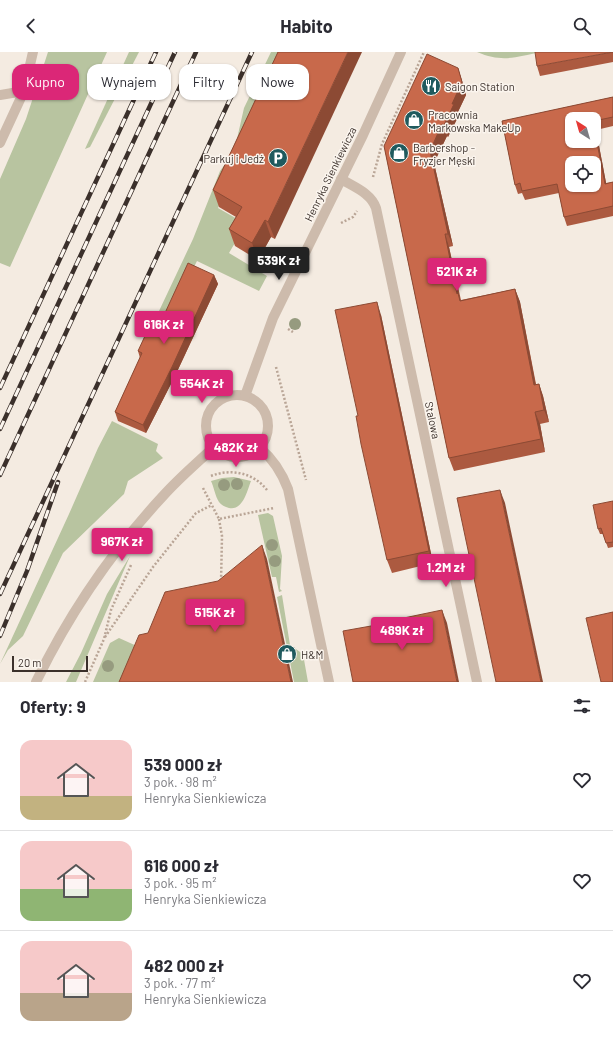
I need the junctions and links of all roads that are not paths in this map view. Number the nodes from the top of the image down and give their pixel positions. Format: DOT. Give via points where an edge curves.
graph roads {
  1 [pos="33,52"];
  2 [pos="401,52"];
  3 [pos="30,64"];
  4 [pos="12,93"];
  5 [pos="0,95"];
  6 [pos="20,100"];
  7 [pos="0,142"];
  8 [pos="341,179"];
  9 [pos="245,396"];
  10 [pos="214,447"];
  11 [pos="260,448"];
  12 [pos="36,682"];
  13 [pos="329,682"];
  14 [pos="477,682"];
  1 -- 3 [label="street"];
  2 -- 8 [label="street, Henryka Sienkiewicza"];
  4 -- 5 [label="street"];
  6 -- 7 [label="street"];
  8 -- 9 [label="street, Henryka Sienkiewicza" via="273,318"];
  8 -- 14 [label="street, Stalowa" via="370,197 376,208"];
  9 -- 10 [label="street" via="233,395 223,398 214,405 208,415 206,426 208,437"];
  9 -- 11 [label="street" via="255,400 267,417 266,438"];
  10 -- 11 [label="street" via="231,457 252,454"];
  10 -- 12 [label="street" via="162,496 105,567 64,630"];
  11 -- 13 [label="street" via="277,467 288,489"];
}
